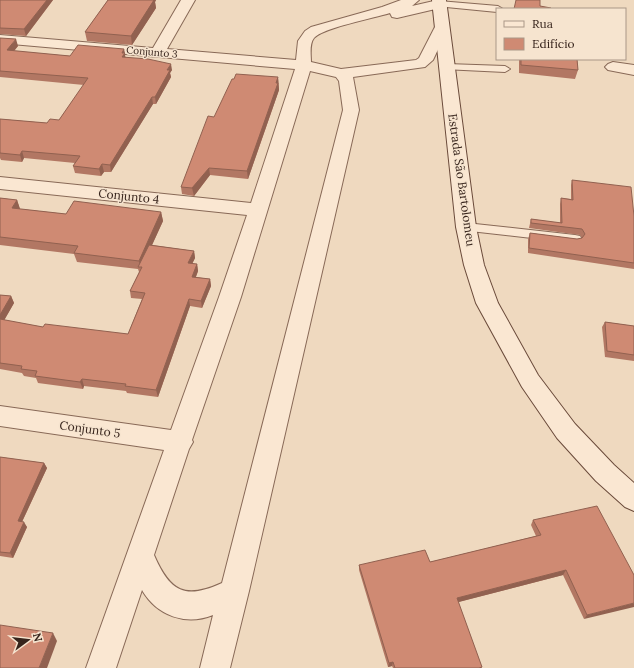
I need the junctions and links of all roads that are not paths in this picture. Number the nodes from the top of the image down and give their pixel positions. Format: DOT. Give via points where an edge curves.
graph roads {
  1 [pos="188,0"];
  2 [pos="412,0"];
  3 [pos="439,2"];
  4 [pos="496,9"];
  5 [pos="442,26"];
  6 [pos="0,39"];
  7 [pos="158,52"];
  8 [pos="304,65"];
  9 [pos="447,67"];
  10 [pos="613,68"];
  11 [pos="505,69"];
  12 [pos="634,70"];
  13 [pos="344,77"];
  14 [pos="0,183"];
  15 [pos="258,210"];
  16 [pos="466,227"];
  17 [pos="575,238"];
  18 [pos="0,416"];
  19 [pos="181,442"];
  20 [pos="634,499"];
  21 [pos="141,557"];
  22 [pos="234,591"];
  23 [pos="102,668"];
  24 [pos="215,668"];
  1 -- 7 [label="street"];
  2 -- 8 [label="street" via="311,33 302,52"];
  3 -- 4 [label="lane"];
  3 -- 5 [label="street, Estrada São Bartolomeu"];
  3 -- 8 [label="street" via="333,34 318,44"];
  5 -- 9 [label="street, Estrada São Bartolomeu"];
  5 -- 13 [label="street" via="425,60 420,64"];
  6 -- 7 [label="street, Conjunto 3"];
  7 -- 8 [label="street, Conjunto 3"];
  8 -- 13 [label="street, Conjunto 3"];
  8 -- 15 [label="street"];
  9 -- 11 [label="lane"];
  9 -- 13 [label="street"];
  9 -- 16 [label="street, Estrada São Bartolomeu"];
  10 -- 12 [label="street"];
  13 -- 22 [label="street" via="351,110"];
  14 -- 15 [label="street, Conjunto 4"];
  15 -- 19 [label="street"];
  16 -- 17 [label="lane"];
  16 -- 20 [label="street, Estrada São Bartolomeu" via="474,265 487,303 530,381 566,431 605,473"];
  18 -- 19 [label="street, Conjunto 5"];
  19 -- 21 [label="street"];
  21 -- 22 [label="street" via="146,574 157,589 167,599 179,605 195,607"];
  21 -- 23 [label="street"];
  22 -- 24 [label="street"];
}
